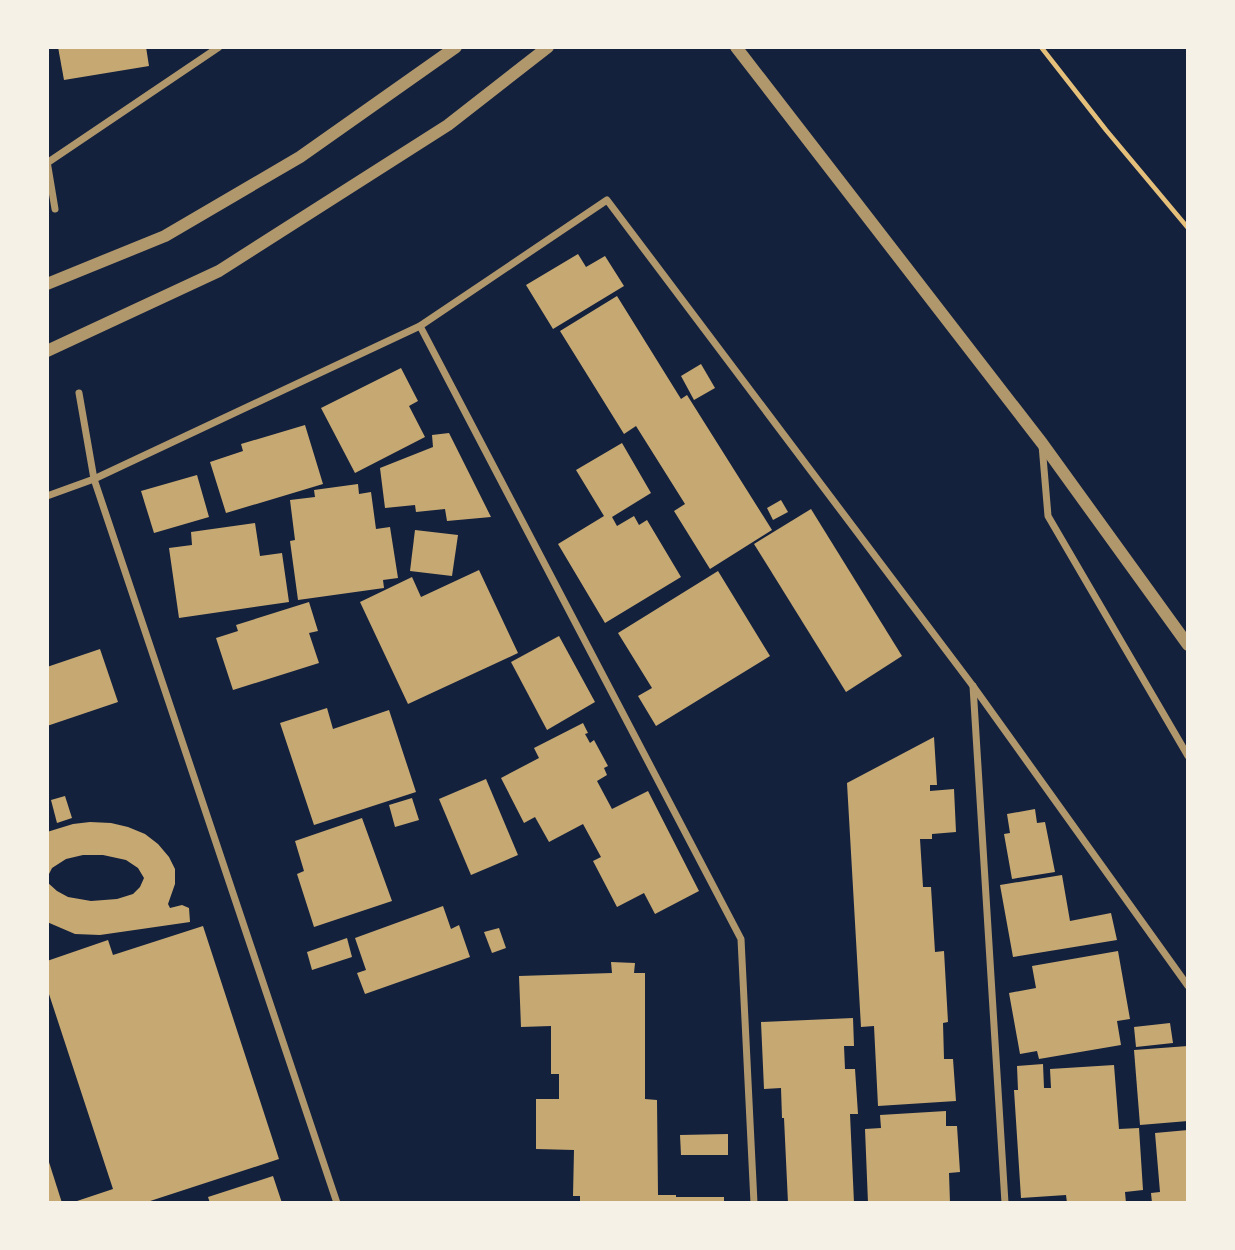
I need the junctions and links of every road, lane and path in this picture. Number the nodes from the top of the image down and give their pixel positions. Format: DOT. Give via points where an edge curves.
graph roads {
  1 [pos="219,47"];
  2 [pos="456,47"];
  3 [pos="548,47"];
  4 [pos="736,47"];
  5 [pos="1041,47"];
  6 [pos="47,162"];
  7 [pos="55,209"];
  8 [pos="1188,228"];
  9 [pos="47,284"];
  10 [pos="420,326"];
  11 [pos="47,351"];
  12 [pos="79,393"];
  13 [pos="1042,443"];
  14 [pos="94,479"];
  15 [pos="47,496"];
  16 [pos="1188,645"];
  17 [pos="973,686"];
  18 [pos="1188,757"];
  19 [pos="1188,986"];
  20 [pos="337,1203"];
  21 [pos="754,1203"];
  22 [pos="1005,1203"];
  1 -- 6 [label="street"];
  2 -- 9 [label="street" via="300,158 165,236"];
  3 -- 11 [label="street" via="448,125 219,271"];
  4 -- 13 [label="street"];
  5 -- 8 [label="path"];
  6 -- 7 [label="street"];
  10 -- 14 [label="street"];
  10 -- 17 [label="street" via="607,200"];
  10 -- 21 [label="street" via="741,939"];
  12 -- 14 [label="street"];
  13 -- 16 [label="street"];
  13 -- 18 [label="street" via="1048,516"];
  14 -- 15 [label="street"];
  14 -- 20 [label="street"];
  17 -- 19 [label="street"];
  17 -- 22 [label="street"];
}
